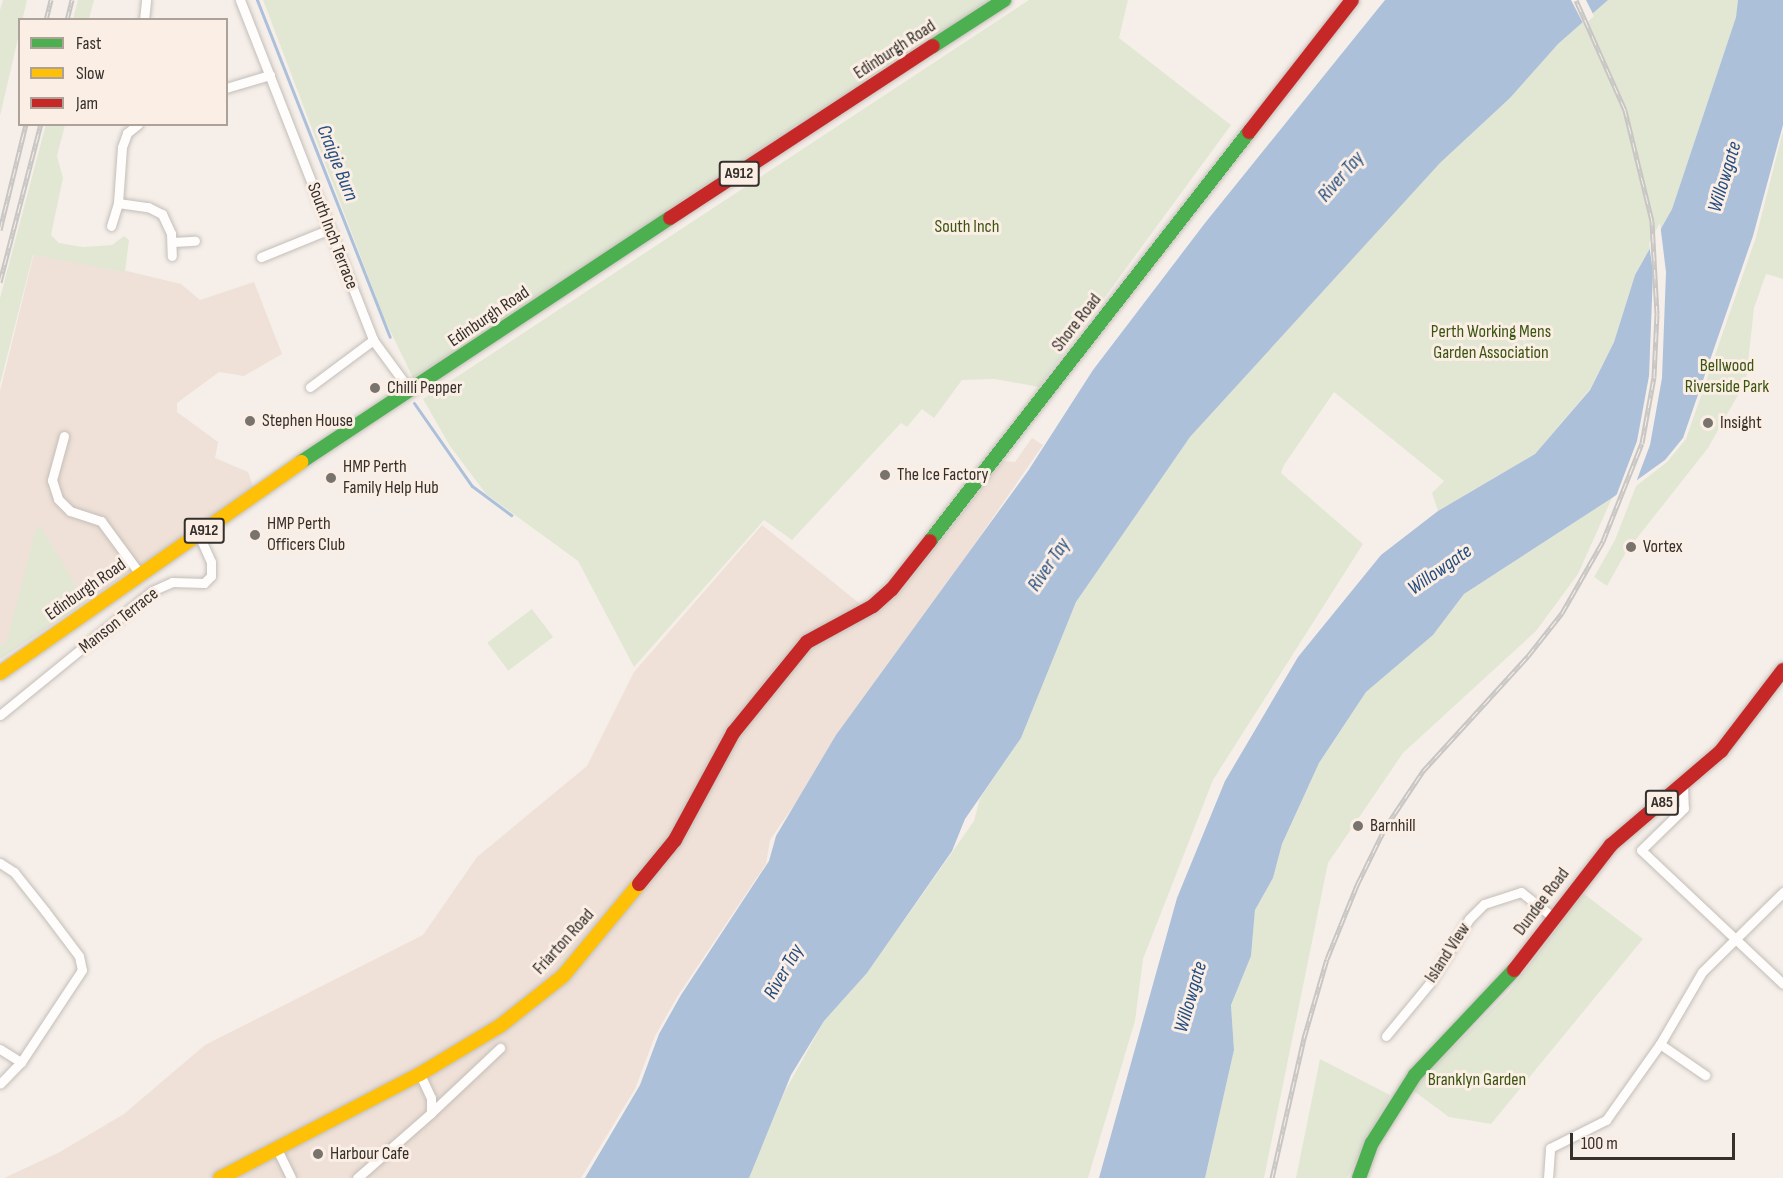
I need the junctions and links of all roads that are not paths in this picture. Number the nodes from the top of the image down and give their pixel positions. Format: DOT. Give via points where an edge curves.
graph roads {
  1 [pos="146,0"];
  2 [pos="240,0"];
  3 [pos="1004,0"];
  4 [pos="1352,0"];
  5 [pos="144,18"];
  6 [pos="270,75"];
  7 [pos="228,87"];
  8 [pos="136,126"];
  9 [pos="118,203"];
  10 [pos="111,226"];
  11 [pos="330,229"];
  12 [pos="195,241"];
  13 [pos="173,242"];
  14 [pos="172,256"];
  15 [pos="261,257"];
  16 [pos="373,339"];
  17 [pos="310,387"];
  18 [pos="409,389"];
  19 [pos="64,436"];
  20 [pos="199,535"];
  21 [pos="140,574"];
  22 [pos="807,642"];
  23 [pos="1783,669"];
  24 [pos="0,673"];
  25 [pos="0,715"];
  26 [pos="1683,785"];
  27 [pos="0,863"];
  28 [pos="1783,892"];
  29 [pos="1554,918"];
  30 [pos="1734,940"];
  31 [pos="1783,984"];
  32 [pos="1386,1036"];
  33 [pos="1660,1044"];
  34 [pos="500,1048"];
  35 [pos="0,1049"];
  36 [pos="21,1062"];
  37 [pos="420,1074"];
  38 [pos="1705,1075"];
  39 [pos="0,1084"];
  40 [pos="431,1113"];
  41 [pos="276,1147"];
  42 [pos="220,1178"];
  43 [pos="291,1178"];
  44 [pos="357,1178"];
  45 [pos="1359,1178"];
  46 [pos="1548,1178"];
  1 -- 5 [label="street"];
  2 -- 6 [label="street, South Inch Terrace"];
  3 -- 18 [label="main road, Edinburgh Road / A912"];
  4 -- 22 [label="main road, Shore Road" via="892,590 873,606"];
  6 -- 7 [label="street"];
  6 -- 11 [label="street, South Inch Terrace"];
  8 -- 9 [label="street" via="122,147"];
  9 -- 10 [label="street"];
  9 -- 13 [label="street" via="158,211 167,220"];
  11 -- 15 [label="street"];
  11 -- 16 [label="street, South Inch Terrace"];
  12 -- 13 [label="street"];
  13 -- 14 [label="street"];
  16 -- 17 [label="street"];
  16 -- 18 [label="street, South Inch Terrace"];
  18 -- 20 [label="main road, Edinburgh Road / A912"];
  19 -- 21 [label="street" via="52,480 57,499 70,511 101,521"];
  20 -- 21 [label="main road, Edinburgh Road / A912"];
  20 -- 25 [label="street, Manson Terrace" via="211,562 211,576 204,583 172,582 152,591"];
  21 -- 24 [label="main road, Edinburgh Road / A912"];
  22 -- 37 [label="main road, Friarton Road" via="733,733 675,840 563,976 500,1026"];
  23 -- 26 [label="main road, Dundee Road / A85" via="1733,736"];
  26 -- 29 [label="main road, Dundee Road / A85" via="1611,845"];
  26 -- 30 [label="street" via="1684,808 1641,850"];
  27 -- 36 [label="street" via="14,872 52,920 79,956 82,970"];
  28 -- 30 [label="street"];
  29 -- 32 [label="street, Island View" via="1521,892 1484,904 1469,919 1430,984"];
  29 -- 45 [label="main road, Dundee Road / A85" via="1500,988 1415,1075 1372,1143"];
  30 -- 31 [label="street"];
  30 -- 33 [label="street" via="1702,972"];
  33 -- 38 [label="street"];
  33 -- 46 [label="street" via="1606,1120 1550,1148"];
  34 -- 40 [label="street"];
  35 -- 36 [label="street"];
  36 -- 39 [label="street"];
  37 -- 40 [label="street" via="431,1098"];
  37 -- 41 [label="main road, Friarton Road"];
  40 -- 44 [label="street"];
  41 -- 42 [label="main road, Friarton Road"];
  41 -- 43 [label="street"];
}
